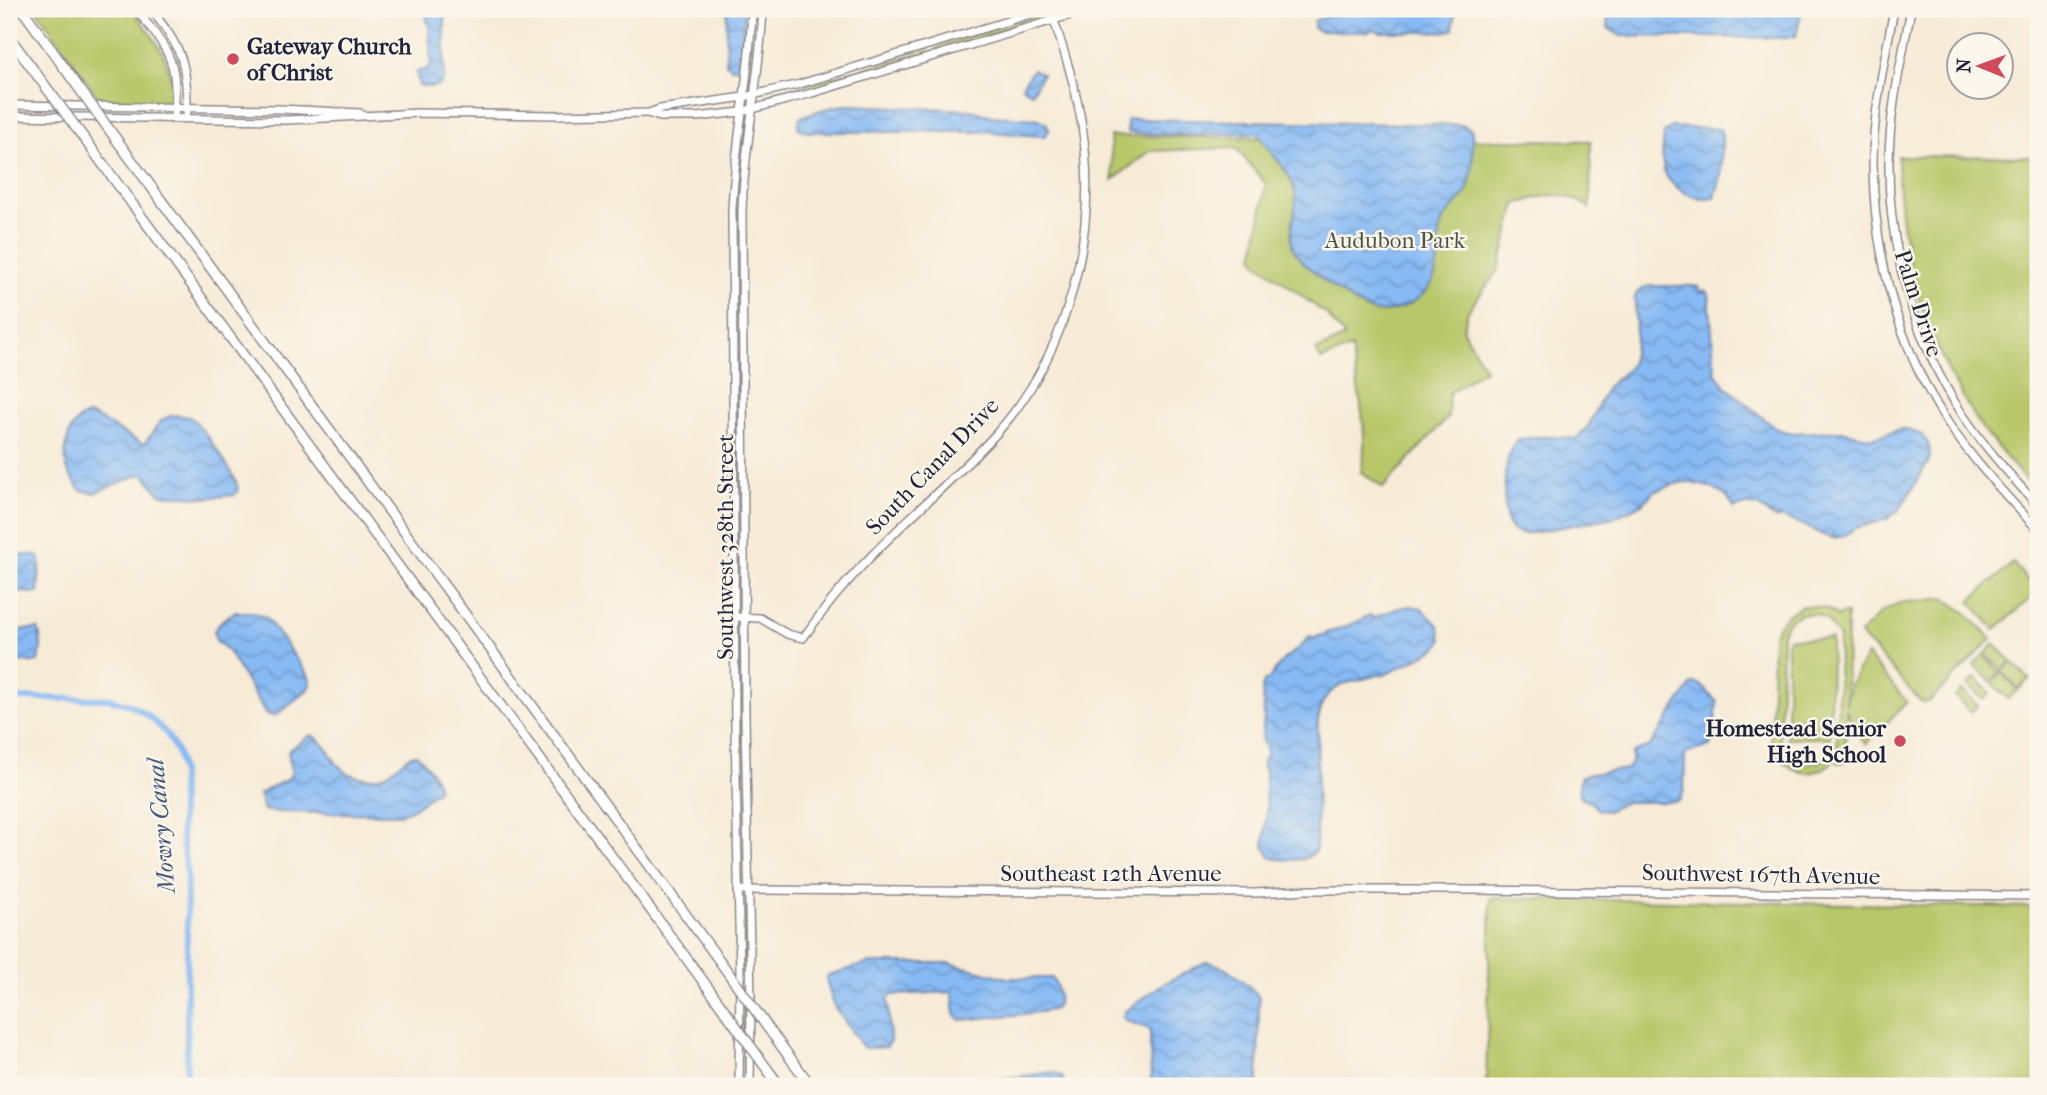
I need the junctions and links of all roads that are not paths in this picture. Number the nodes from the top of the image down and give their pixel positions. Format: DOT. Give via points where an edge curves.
graph roads {
  1 [pos="22,9"];
  2 [pos="136,9"];
  3 [pos="151,9"];
  4 [pos="752,9"];
  5 [pos="763,9"];
  6 [pos="1045,9"];
  7 [pos="1090,9"];
  8 [pos="1894,9"];
  9 [pos="1911,9"];
  10 [pos="1054,19"];
  11 [pos="9,37"];
  12 [pos="936,42"];
  13 [pos="930,57"];
  14 [pos="854,67"];
  15 [pos="871,75"];
  16 [pos="755,94"];
  17 [pos="744,97"];
  18 [pos="719,101"];
  19 [pos="9,105"];
  20 [pos="174,108"];
  21 [pos="187,108"];
  22 [pos="752,109"];
  23 [pos="741,112"];
  24 [pos="649,113"];
  25 [pos="389,114"];
  26 [pos="719,115"];
  27 [pos="9,116"];
  28 [pos="174,119"];
  29 [pos="187,119"];
  30 [pos="2038,506"];
  31 [pos="2038,530"];
  32 [pos="734,617"];
  33 [pos="744,617"];
  34 [pos="738,890"];
  35 [pos="1484,890"];
  36 [pos="748,891"];
  37 [pos="2038,896"];
  38 [pos="739,1086"];
  39 [pos="750,1086"];
  40 [pos="780,1086"];
  41 [pos="811,1086"];
  1 -- 41 [label="highway, bridge"];
  2 -- 20 [label="street" via="172,62"];
  3 -- 21 [label="street" via="180,52"];
  4 -- 17 [label="street, Southwest 328th Street"];
  5 -- 16 [label="street, Southwest 328th Street"];
  6 -- 10 [label="street, South Canal Drive"];
  6 -- 12 [label="street"];
  7 -- 10 [label="street"];
  8 -- 31 [label="street, Palm Drive" via="1873,160 1881,252 1895,307 1925,381 1947,420"];
  9 -- 30 [label="street, Palm Drive" via="1888,160 1896,239 1909,300 1940,375 1963,415"];
  10 -- 13 [label="street"];
  10 -- 33 [label="street, South Canal Drive" via="1079,109 1085,223 1071,295 1032,384 994,436 860,567 803,638 763,619"];
  11 -- 40 [label="highway, bridge"];
  12 -- 13 [label="street"];
  12 -- 14 [label="street"];
  13 -- 15 [label="street"];
  14 -- 15 [label="street"];
  14 -- 16 [label="street"];
  15 -- 22 [label="street"];
  16 -- 17 [label="street"];
  16 -- 22 [label="street, Southwest 328th Street"];
  17 -- 18 [label="street"];
  17 -- 23 [label="street, Southwest 328th Street"];
  18 -- 24 [label="street"];
  18 -- 26 [label="street"];
  19 -- 20 [label="street"];
  20 -- 21 [label="street"];
  20 -- 28 [label="street"];
  21 -- 25 [label="street"];
  21 -- 29 [label="street"];
  22 -- 23 [label="street"];
  22 -- 33 [label="street, Southwest 328th Street" via="742,212"];
  23 -- 26 [label="street"];
  23 -- 32 [label="street, Southwest 328th Street" via="732,209"];
  24 -- 25 [label="street"];
  24 -- 26 [label="street" via="660,117"];
  25 -- 29 [label="street"];
  27 -- 28 [label="street"];
  28 -- 29 [label="street"];
  32 -- 33 [label="street"];
  32 -- 34 [label="street, Southwest 328th Street"];
  33 -- 36 [label="street, Southwest 328th Street"];
  34 -- 36 [label="street, Southeast 12th Avenue"];
  34 -- 38 [label="street, Southwest 328th Street"];
  35 -- 36 [label="street, Southeast 12th Avenue"];
  35 -- 37 [label="street, Southwest 167th Avenue"];
  36 -- 39 [label="street, Southwest 328th Street"];
}
